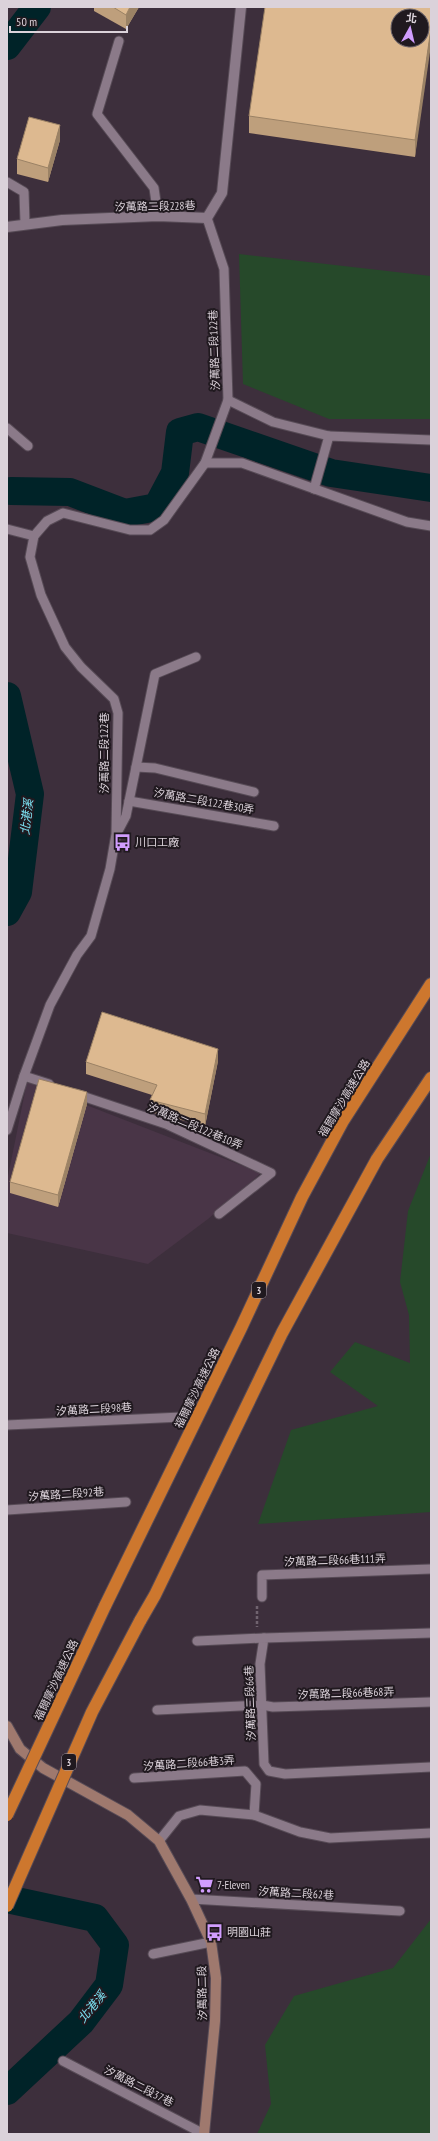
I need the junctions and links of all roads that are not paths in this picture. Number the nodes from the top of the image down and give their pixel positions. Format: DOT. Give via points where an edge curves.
graph roads {
  1 [pos="241,7"];
  2 [pos="119,41"];
  3 [pos="7,182"];
  4 [pos="158,216"];
  5 [pos="207,218"];
  6 [pos="25,223"];
  7 [pos="7,227"];
  8 [pos="228,400"];
  9 [pos="7,428"];
  10 [pos="329,436"];
  11 [pos="431,440"];
  12 [pos="28,446"];
  13 [pos="205,463"];
  14 [pos="314,489"];
  15 [pos="431,526"];
  16 [pos="7,529"];
  17 [pos="34,536"];
  18 [pos="196,658"];
  19 [pos="136,767"];
  20 [pos="254,792"];
  21 [pos="129,801"];
  22 [pos="274,826"];
  23 [pos="116,834"];
  24 [pos="431,984"];
  25 [pos="24,1076"];
  26 [pos="431,1078"];
  27 [pos="7,1130"];
  28 [pos="219,1214"];
  29 [pos="182,1417"];
  30 [pos="7,1425"];
  31 [pos="126,1502"];
  32 [pos="7,1510"];
  33 [pos="431,1568"];
  34 [pos="262,1597"];
  35 [pos="431,1633"];
  36 [pos="261,1639"];
  37 [pos="197,1641"];
  38 [pos="431,1702"];
  39 [pos="262,1705"];
  40 [pos="157,1710"];
  41 [pos="7,1726"];
  42 [pos="431,1767"];
  43 [pos="134,1778"];
  44 [pos="7,1815"];
  45 [pos="254,1815"];
  46 [pos="431,1833"];
  47 [pos="159,1841"];
  48 [pos="191,1899"];
  49 [pos="7,1906"];
  50 [pos="400,1911"];
  51 [pos="211,1942"];
  52 [pos="153,1954"];
  53 [pos="63,2061"];
  54 [pos="204,2134"];
  1 -- 5 [label="street, 汐萬路二段228巷" via="222,193"];
  2 -- 4 [label="lane" via="97,114 154,188"];
  3 -- 6 [label="lane" via="24,192"];
  4 -- 5 [label="street, 汐萬路二段228巷"];
  4 -- 6 [label="street, 汐萬路二段228巷"];
  5 -- 8 [label="lane, 汐萬路二段122巷" via="224,269"];
  6 -- 7 [label="street, 汐萬路二段228巷"];
  8 -- 10 [label="lane" via="273,422"];
  8 -- 13 [label="lane, 汐萬路二段122巷"];
  9 -- 12 [label="lane"];
  10 -- 11 [label="lane"];
  10 -- 14 [label="lane"];
  13 -- 14 [label="lane" via="242,463"];
  13 -- 17 [label="lane, 汐萬路二段122巷" via="164,520 150,530 130,530 63,513 47,520"];
  14 -- 15 [label="lane" via="407,522"];
  16 -- 17 [label="lane"];
  17 -- 23 [label="lane, 汐萬路二段122巷" via="30,558 41,595 65,647 81,667 114,699 118,712"];
  18 -- 19 [label="lane" via="155,674"];
  19 -- 20 [label="lane" via="155,768"];
  19 -- 21 [label="lane"];
  21 -- 22 [label="lane, 汐萬路二段122巷30弄"];
  21 -- 23 [label="lane" via="126,816"];
  23 -- 25 [label="lane, 汐萬路二段122巷" via="110,870 92,936 77,955 50,1005"];
  24 -- 44 [label="highway, 福爾摩沙高速公路 / 3, bridge" via="344,1121 302,1197"];
  25 -- 27 [label="lane, 汐萬路二段122巷"];
  25 -- 28 [label="lane, 汐萬路二段122巷10弄" via="166,1124 271,1173"];
  26 -- 49 [label="highway, 3, bridge" via="377,1159 282,1333 155,1595 92,1712"];
  29 -- 30 [label="lane, 汐萬路二段98巷"];
  31 -- 32 [label="lane, 汐萬路二段92巷"];
  33 -- 34 [label="lane, 汐萬路二段66巷111弄" via="262,1575"];
  35 -- 36 [label="lane"];
  36 -- 37 [label="lane"];
  36 -- 39 [label="lane, 汐萬路二段66巷"];
  38 -- 39 [label="lane, 汐萬路二段66巷68弄" via="274,1707"];
  39 -- 40 [label="lane, 汐萬路二段66巷68弄"];
  39 -- 42 [label="lane, 汐萬路二段66巷" via="264,1764 269,1771 285,1774"];
  41 -- 47 [label="street, 汐萬路二段" via="20,1749 43,1768 128,1815"];
  43 -- 45 [label="lane, 汐萬路二段66巷3弄" via="245,1771 256,1784"];
  45 -- 46 [label="lane" via="300,1832 330,1838"];
  45 -- 47 [label="lane" via="200,1810 179,1816"];
  47 -- 48 [label="street, 汐萬路二段"];
  48 -- 50 [label="lane, 汐萬路二段62巷"];
  48 -- 51 [label="street, 汐萬路二段"];
  51 -- 52 [label="lane"];
  51 -- 54 [label="street, 汐萬路二段" via="216,1978 215,2021"];
  53 -- 54 [label="lane, 汐萬路二段37巷"];
}
